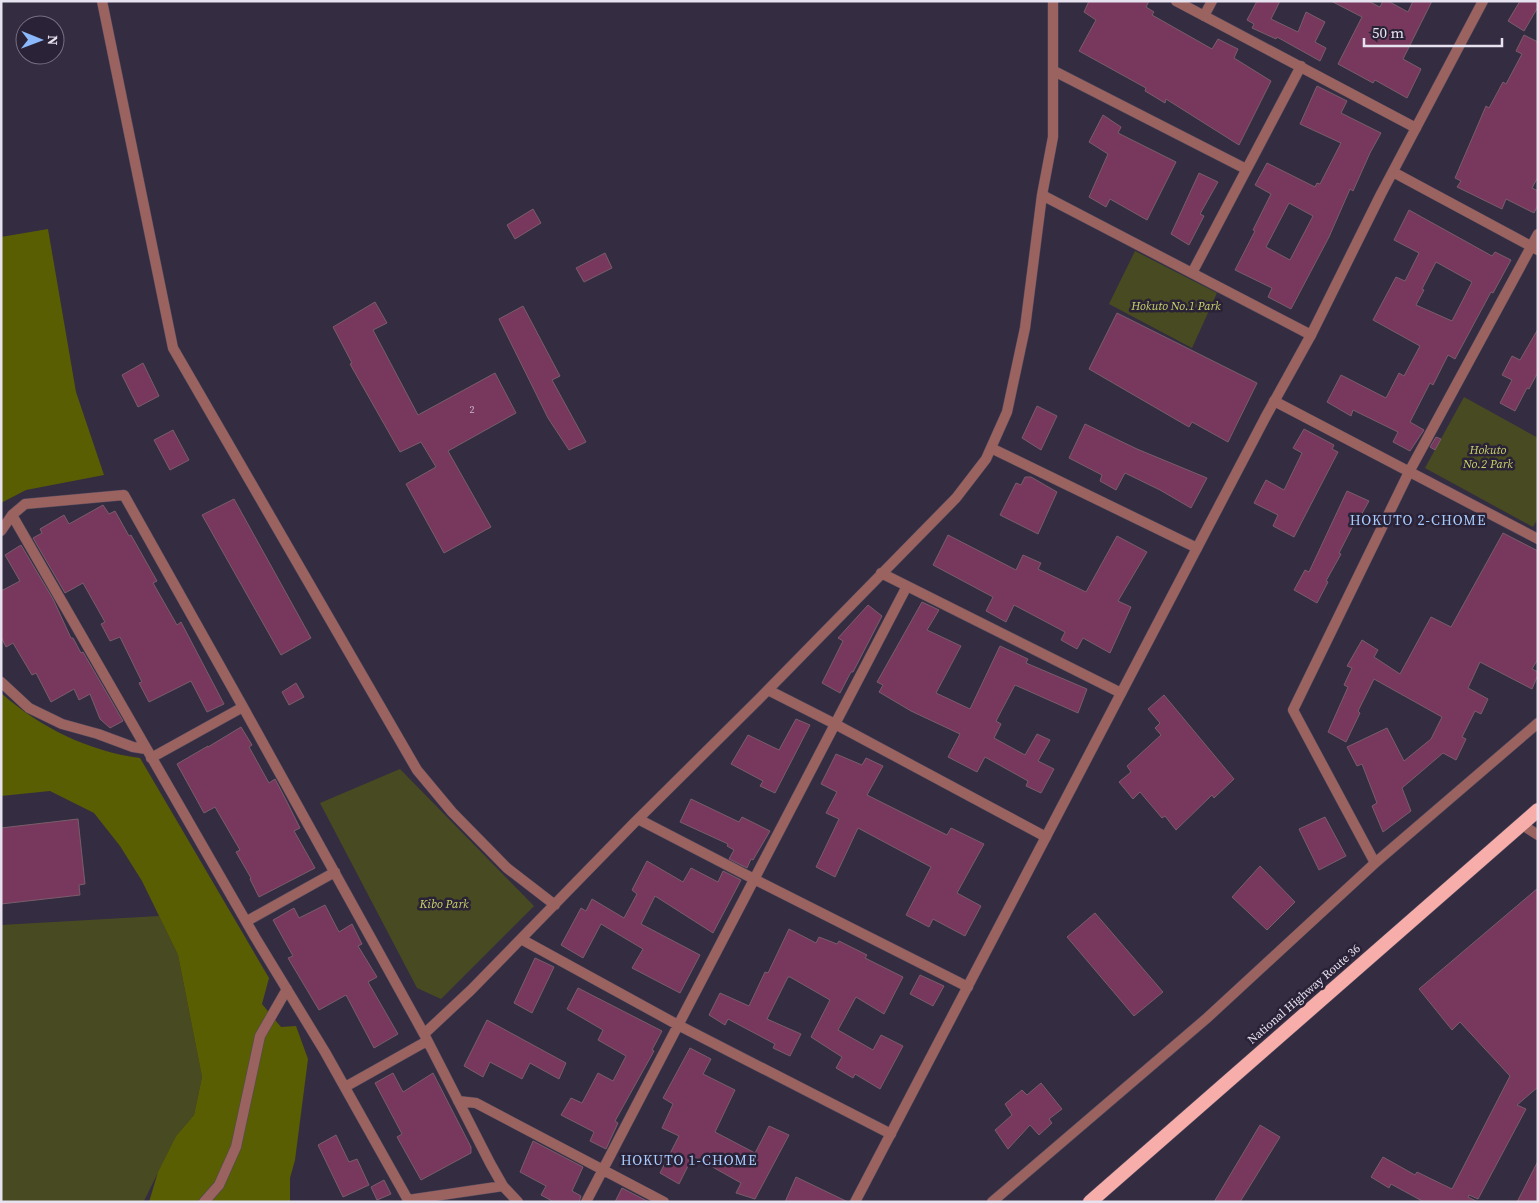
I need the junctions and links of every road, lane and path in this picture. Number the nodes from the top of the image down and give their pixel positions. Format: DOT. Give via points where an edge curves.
graph roads {
  1 [pos="102,1"];
  2 [pos="1053,1"];
  3 [pos="1176,1"];
  4 [pos="1212,1"];
  5 [pos="1483,1"];
  6 [pos="1204,16"];
  7 [pos="1301,66"];
  8 [pos="1054,71"];
  9 [pos="1416,128"];
  10 [pos="1246,169"];
  11 [pos="1394,172"];
  12 [pos="1042,196"];
  13 [pos="1538,234"];
  14 [pos="1535,248"];
  15 [pos="1192,272"];
  16 [pos="1311,334"];
  17 [pos="1274,401"];
  18 [pos="991,448"];
  19 [pos="1409,472"];
  20 [pos="12,515"];
  21 [pos="1,531"];
  22 [pos="1537,538"];
  23 [pos="1197,548"];
  24 [pos="881,574"];
  25 [pos="907,586"];
  26 [pos="1,682"];
  27 [pos="768,690"];
  28 [pos="1121,693"];
  29 [pos="243,707"];
  30 [pos="1538,722"];
  31 [pos="835,724"];
  32 [pos="149,753"];
  33 [pos="1538,810"];
  34 [pos="638,819"];
  35 [pos="1521,824"];
  36 [pos="1538,835"];
  37 [pos="1046,837"];
  38 [pos="1375,863"];
  39 [pos="335,872"];
  40 [pos="754,879"];
  41 [pos="555,905"];
  42 [pos="247,921"];
  43 [pos="520,939"];
  44 [pos="968,987"];
  45 [pos="287,989"];
  46 [pos="678,1025"];
  47 [pos="425,1038"];
  48 [pos="345,1087"];
  49 [pos="458,1100"];
  50 [pos="891,1134"];
  51 [pos="602,1169"];
  52 [pos="503,1186"];
  53 [pos="204,1202"];
  54 [pos="518,1202"];
  55 [pos="586,1202"];
  56 [pos="664,1202"];
  57 [pos="855,1202"];
  58 [pos="992,1202"];
  59 [pos="1090,1202"];
  1 -- 41 [label="street" via="173,348 417,770 452,812 508,868"];
  2 -- 8 [label="street"];
  3 -- 6 [label="street"];
  4 -- 6 [label="street"];
  5 -- 9 [label="street"];
  6 -- 7 [label="street"];
  7 -- 9 [label="street"];
  7 -- 10 [label="street"];
  8 -- 10 [label="street"];
  8 -- 12 [label="street" via="1053,137"];
  9 -- 11 [label="street"];
  10 -- 15 [label="street"];
  11 -- 14 [label="street"];
  11 -- 16 [label="street"];
  12 -- 15 [label="street"];
  12 -- 18 [label="street" via="1023,337 1007,412"];
  13 -- 14 [label="street"];
  14 -- 19 [label="street"];
  15 -- 16 [label="street"];
  16 -- 17 [label="street"];
  17 -- 19 [label="street"];
  17 -- 23 [label="street"];
  18 -- 23 [label="street"];
  18 -- 24 [label="street" via="956,498"];
  19 -- 22 [label="street"];
  19 -- 38 [label="street" via="1293,710"];
  20 -- 21 [label="street"];
  20 -- 29 [label="street" via="25,504 124,495"];
  20 -- 32 [label="street"];
  23 -- 28 [label="street"];
  24 -- 25 [label="street"];
  24 -- 27 [label="street"];
  25 -- 28 [label="street"];
  25 -- 31 [label="street"];
  26 -- 32 [label="street" via="30,708 62,724"];
  27 -- 31 [label="street"];
  27 -- 34 [label="street"];
  28 -- 37 [label="street"];
  29 -- 32 [label="street"];
  29 -- 39 [label="street"];
  30 -- 38 [label="street"];
  31 -- 37 [label="street"];
  31 -- 40 [label="street"];
  32 -- 42 [label="street"];
  33 -- 35 [label="highway, National Highway Route 36"];
  34 -- 40 [label="street"];
  34 -- 41 [label="street"];
  35 -- 36 [label="street"];
  35 -- 59 [label="highway, National Highway Route 36"];
  37 -- 44 [label="street"];
  38 -- 58 [label="street" via="1207,1018"];
  39 -- 42 [label="street"];
  39 -- 47 [label="street"];
  40 -- 44 [label="street"];
  40 -- 46 [label="street"];
  41 -- 43 [label="street"];
  42 -- 45 [label="street"];
  43 -- 46 [label="street"];
  43 -- 47 [label="street"];
  44 -- 50 [label="street"];
  45 -- 48 [label="street"];
  45 -- 53 [label="street" via="260,1036 236,1147 218,1185"];
  46 -- 50 [label="street"];
  46 -- 51 [label="street"];
  47 -- 48 [label="street"];
  47 -- 49 [label="street"];
  48 -- 52 [label="street" via="408,1200"];
  49 -- 51 [label="street" via="476,1103"];
  49 -- 52 [label="street"];
  50 -- 57 [label="street"];
  51 -- 55 [label="street"];
  51 -- 56 [label="street"];
  52 -- 54 [label="street"];
}
